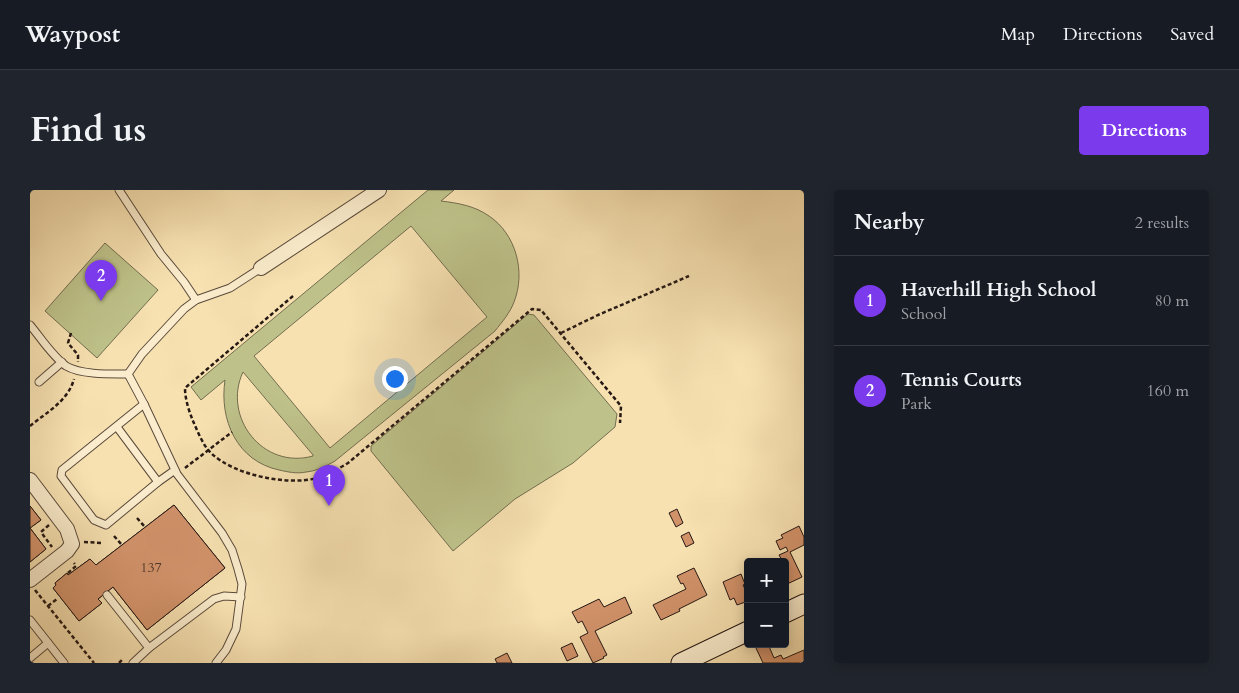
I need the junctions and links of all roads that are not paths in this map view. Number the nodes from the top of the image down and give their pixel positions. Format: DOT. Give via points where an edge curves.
graph roads {
  1 [pos="119,190"];
  2 [pos="379,190"];
  3 [pos="261,268"];
  4 [pos="196,300"];
  5 [pos="30,324"];
  6 [pos="62,362"];
  7 [pos="128,374"];
  8 [pos="39,382"];
  9 [pos="144,404"];
  10 [pos="117,427"];
  11 [pos="175,470"];
  12 [pos="30,480"];
  13 [pos="158,482"];
  14 [pos="32,584"];
  15 [pos="107,595"];
  16 [pos="241,597"];
  17 [pos="804,604"];
  18 [pos="789,611"];
  19 [pos="30,620"];
  20 [pos="744,633"];
  21 [pos="48,644"];
  22 [pos="149,648"];
  23 [pos="30,658"];
  24 [pos="64,663"];
  25 [pos="133,663"];
  26 [pos="216,663"];
  27 [pos="681,663"];
  1 -- 4 [label="lane"];
  2 -- 3 [label="street"];
  3 -- 4 [label="lane" via="230,288"];
  4 -- 7 [label="lane" via="156,338"];
  5 -- 6 [label="lane"];
  6 -- 7 [label="lane" via="82,371"];
  6 -- 8 [label="lane"];
  7 -- 9 [label="lane"];
  9 -- 10 [label="lane"];
  9 -- 11 [label="lane"];
  10 -- 13 [label="lane"];
  10 -- 13 [label="lane" via="62,470 64,480 80,503 94,520 106,525"];
  11 -- 13 [label="lane"];
  11 -- 16 [label="lane" via="232,550 242,584"];
  12 -- 14 [label="street" via="67,528 72,544"];
  15 -- 22 [label="lane"];
  16 -- 22 [label="lane" via="214,599"];
  16 -- 26 [label="lane" via="233,638"];
  17 -- 18 [label="street"];
  19 -- 21 [label="lane"];
  20 -- 27 [label="street"];
  21 -- 23 [label="lane"];
  21 -- 24 [label="lane"];
  22 -- 25 [label="lane"];
}
